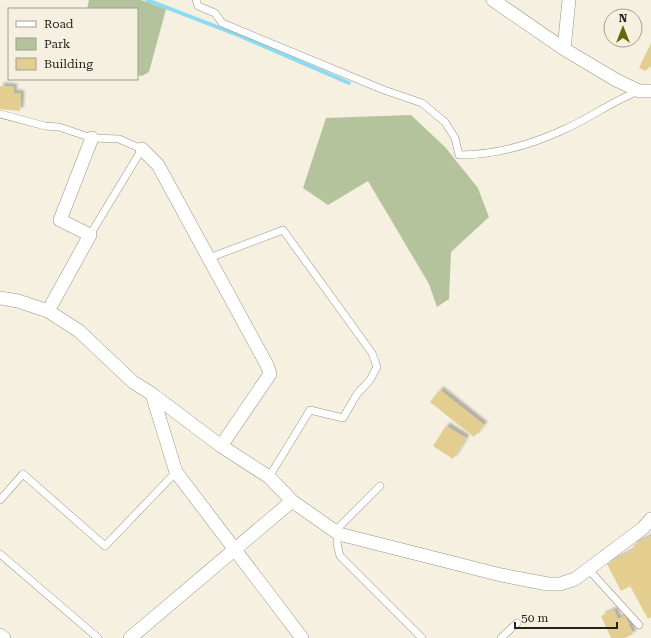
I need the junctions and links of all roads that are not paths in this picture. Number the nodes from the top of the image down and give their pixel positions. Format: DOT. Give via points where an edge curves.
graph roads {
  1 [pos="196,0"];
  2 [pos="493,0"];
  3 [pos="569,0"];
  4 [pos="564,49"];
  5 [pos="645,91"];
  6 [pos="0,114"];
  7 [pos="92,138"];
  8 [pos="142,149"];
  9 [pos="90,235"];
  10 [pos="209,258"];
  11 [pos="0,298"];
  12 [pos="48,311"];
  13 [pos="152,394"];
  14 [pos="221,446"];
  15 [pos="176,472"];
  16 [pos="268,476"];
  17 [pos="380,486"];
  18 [pos="0,500"];
  19 [pos="292,501"];
  20 [pos="650,522"];
  21 [pos="337,532"];
  22 [pos="234,549"];
  23 [pos="0,554"];
  24 [pos="589,570"];
  25 [pos="517,623"];
  26 [pos="639,625"];
  27 [pos="0,635"];
  28 [pos="4,638"];
  29 [pos="98,638"];
  30 [pos="130,638"];
  31 [pos="302,638"];
  32 [pos="422,638"];
  33 [pos="501,638"];
  1 -- 5 [label="lane" via="198,6 215,13 222,23 384,90 422,102 445,122 455,138 459,156 501,152 536,140 563,130 626,96"];
  2 -- 4 [label="street"];
  3 -- 4 [label="street"];
  4 -- 5 [label="street" via="616,80"];
  6 -- 7 [label="lane" via="45,126 59,127"];
  7 -- 8 [label="lane" via="119,139"];
  7 -- 9 [label="street" via="60,220"];
  8 -- 9 [label="lane"];
  8 -- 10 [label="street" via="158,165"];
  9 -- 12 [label="street"];
  10 -- 14 [label="street" via="270,374"];
  10 -- 16 [label="lane" via="283,230 372,353 377,367 342,418 310,410"];
  11 -- 12 [label="street"];
  12 -- 13 [label="street" via="79,331 133,382"];
  13 -- 14 [label="street"];
  13 -- 15 [label="street"];
  14 -- 16 [label="street"];
  15 -- 18 [label="lane" via="105,546 23,474"];
  15 -- 22 [label="street"];
  16 -- 19 [label="street"];
  17 -- 21 [label="lane"];
  19 -- 21 [label="street"];
  19 -- 22 [label="street"];
  20 -- 24 [label="street"];
  21 -- 24 [label="street" via="528,581 560,584 575,579"];
  21 -- 32 [label="lane" via="340,556"];
  22 -- 30 [label="street"];
  22 -- 31 [label="street"];
  23 -- 29 [label="lane"];
  24 -- 26 [label="lane"];
  25 -- 33 [label="lane"];
  27 -- 28 [label="street"];
}
